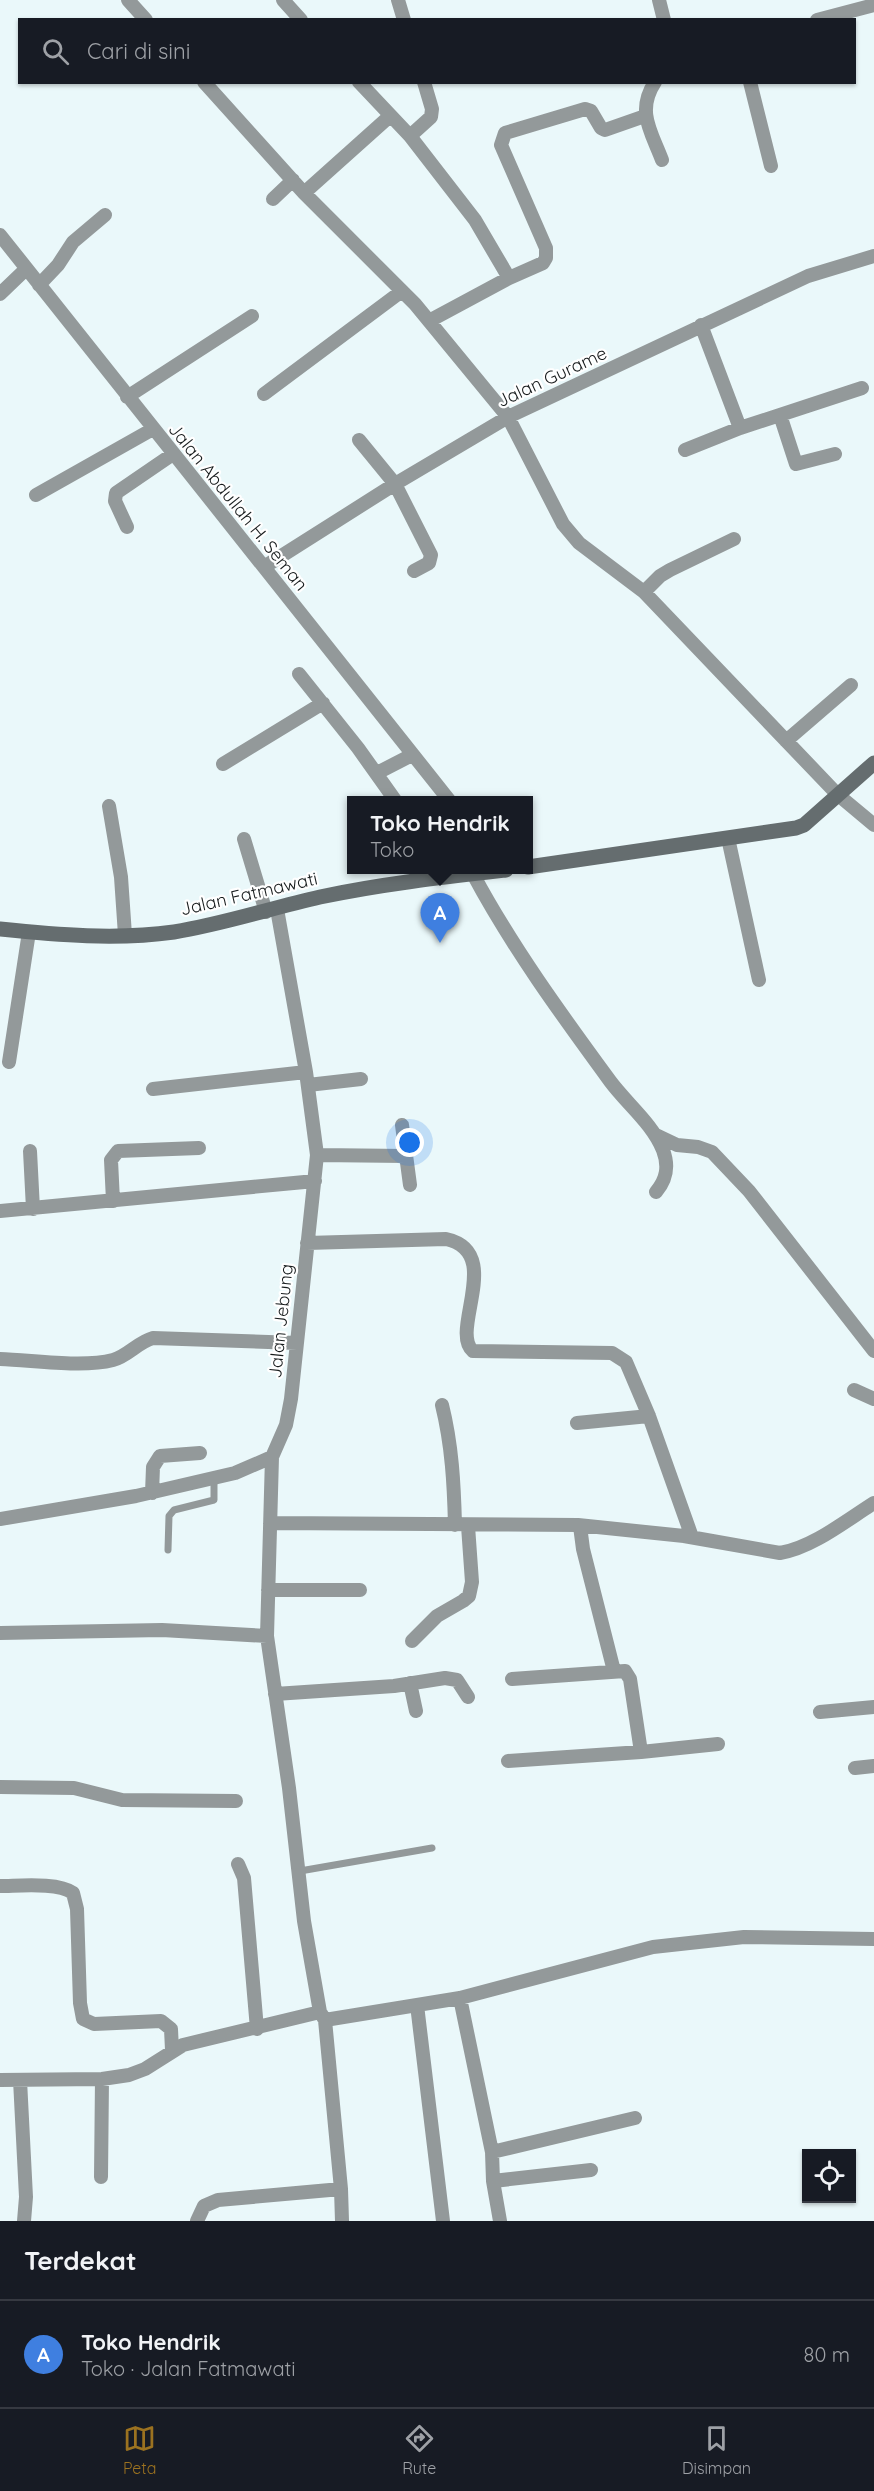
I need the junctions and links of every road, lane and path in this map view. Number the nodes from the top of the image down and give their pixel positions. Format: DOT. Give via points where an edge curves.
graph roads {
  1 [pos="128,0"];
  2 [pos="283,0"];
  3 [pos="398,0"];
  4 [pos="658,0"];
  5 [pos="874,5"];
  6 [pos="144,18"];
  7 [pos="299,18"];
  8 [pos="403,18"];
  9 [pos="663,18"];
  10 [pos="825,18"];
  11 [pos="206,84"];
  12 [pos="361,84"];
  13 [pos="425,84"];
  14 [pos="654,84"];
  15 [pos="750,84"];
  16 [pos="390,116"];
  17 [pos="645,116"];
  18 [pos="410,136"];
  19 [pos="662,160"];
  20 [pos="771,166"];
  21 [pos="293,180"];
  22 [pos="304,193"];
  23 [pos="273,199"];
  24 [pos="105,215"];
  25 [pos="2,242"];
  26 [pos="874,255"];
  27 [pos="26,269"];
  28 [pos="509,278"];
  29 [pos="39,285"];
  30 [pos="402,291"];
  31 [pos="0,294"];
  32 [pos="252,316"];
  33 [pos="429,321"];
  34 [pos="701,325"];
  35 [pos="862,388"];
  36 [pos="264,394"];
  37 [pos="127,397"];
  38 [pos="780,415"];
  39 [pos="507,417"];
  40 [pos="740,428"];
  41 [pos="153,429"];
  42 [pos="359,440"];
  43 [pos="685,450"];
  44 [pos="173,454"];
  45 [pos="835,454"];
  46 [pos="395,484"];
  47 [pos="36,495"];
  48 [pos="127,527"];
  49 [pos="734,539"];
  50 [pos="264,567"];
  51 [pos="414,571"];
  52 [pos="644,592"];
  53 [pos="299,674"];
  54 [pos="851,686"];
  55 [pos="323,703"];
  56 [pos="786,741"];
  57 [pos="412,755"];
  58 [pos="874,763"];
  59 [pos="223,764"];
  60 [pos="377,773"];
  61 [pos="837,794"];
  62 [pos="392,796"];
  63 [pos="445,796"];
  64 [pos="109,806"];
  65 [pos="874,825"];
  66 [pos="728,838"];
  67 [pos="244,839"];
  68 [pos="533,866"];
  69 [pos="473,874"];
  70 [pos="426,875"];
  71 [pos="271,911"];
  72 [pos="0,929"];
  73 [pos="29,932"];
  74 [pos="124,935"];
  75 [pos="759,980"];
  76 [pos="9,1062"];
  77 [pos="307,1078"];
  78 [pos="361,1078"];
  79 [pos="153,1089"];
  80 [pos="402,1125"];
  81 [pos="656,1135"];
  82 [pos="199,1148"];
  83 [pos="30,1151"];
  84 [pos="317,1155"];
  85 [pos="406,1156"];
  86 [pos="315,1181"];
  87 [pos="410,1185"];
  88 [pos="656,1192"];
  89 [pos="113,1201"];
  90 [pos="33,1209"];
  91 [pos="0,1211"];
  92 [pos="307,1243"];
  93 [pos="297,1343"];
  94 [pos="873,1346"];
  95 [pos="0,1359"];
  96 [pos="854,1390"];
  97 [pos="874,1399"];
  98 [pos="442,1405"];
  99 [pos="649,1416"];
  100 [pos="577,1423"];
  101 [pos="200,1453"];
  102 [pos="272,1457"];
  103 [pos="214,1478"];
  104 [pos="152,1493"];
  105 [pos="874,1503"];
  106 [pos="0,1519"];
  107 [pos="270,1523"];
  108 [pos="461,1526"];
  109 [pos="580,1526"];
  110 [pos="692,1537"];
  111 [pos="168,1550"];
  112 [pos="268,1590"];
  113 [pos="360,1590"];
  114 [pos="0,1633"];
  115 [pos="267,1636"];
  116 [pos="412,1641"];
  117 [pos="614,1671"];
  118 [pos="512,1679"];
  119 [pos="410,1683"];
  120 [pos="275,1694"];
  121 [pos="468,1697"];
  122 [pos="874,1707"];
  123 [pos="416,1711"];
  124 [pos="820,1712"];
  125 [pos="718,1744"];
  126 [pos="641,1752"];
  127 [pos="508,1761"];
  128 [pos="874,1766"];
  129 [pos="855,1768"];
  130 [pos="0,1787"];
  131 [pos="236,1801"];
  132 [pos="432,1848"];
  133 [pos="238,1864"];
  134 [pos="300,1871"];
  135 [pos="0,1886"];
  136 [pos="874,1940"];
  137 [pos="460,1998"];
  138 [pos="417,2005"];
  139 [pos="322,2016"];
  140 [pos="257,2028"];
  141 [pos="172,2050"];
  142 [pos="102,2079"];
  143 [pos="0,2080"];
  144 [pos="20,2080"];
  145 [pos="635,2118"];
  146 [pos="492,2152"];
  147 [pos="591,2170"];
  148 [pos="101,2177"];
  149 [pos="493,2181"];
  150 [pos="341,2189"];
  151 [pos="24,2221"];
  152 [pos="197,2221"];
  153 [pos="342,2221"];
  154 [pos="443,2221"];
  155 [pos="500,2221"];
  1 -- 6 [label="street"];
  2 -- 7 [label="street"];
  3 -- 8 [label="street"];
  4 -- 9 [label="street"];
  5 -- 10 [label="street"];
  11 -- 21 [label="street"];
  12 -- 16 [label="street"];
  13 -- 18 [label="street" via="431,117"];
  14 -- 17 [label="street" via="647,95"];
  15 -- 20 [label="street"];
  16 -- 18 [label="street"];
  16 -- 22 [label="street"];
  17 -- 19 [label="street"];
  17 -- 28 [label="street" via="605,130 585,109 505,132 501,145 547,252 543,263"];
  18 -- 28 [label="street" via="475,220"];
  21 -- 22 [label="street"];
  21 -- 23 [label="street"];
  22 -- 30 [label="street"];
  24 -- 29 [label="street" via="73,242 58,266"];
  25 -- 27 [label="street, Jalan Abdullah H. Seman"];
  26 -- 34 [label="street, Jalan Gurame" via="808,276"];
  27 -- 29 [label="street, Jalan Abdullah H. Seman"];
  27 -- 31 [label="street"];
  28 -- 33 [label="street"];
  29 -- 37 [label="street, Jalan Abdullah H. Seman"];
  30 -- 33 [label="street"];
  30 -- 36 [label="street"];
  32 -- 37 [label="street"];
  33 -- 39 [label="street"];
  34 -- 39 [label="street, Jalan Gurame"];
  34 -- 40 [label="street"];
  35 -- 38 [label="street"];
  37 -- 41 [label="street, Jalan Abdullah H. Seman"];
  38 -- 40 [label="street"];
  38 -- 45 [label="street" via="796,464"];
  39 -- 46 [label="street, Jalan Gurame"];
  39 -- 52 [label="street" via="571,534"];
  40 -- 43 [label="street"];
  41 -- 44 [label="street, Jalan Abdullah H. Seman"];
  41 -- 47 [label="street"];
  42 -- 46 [label="street"];
  44 -- 48 [label="street" via="115,496"];
  44 -- 50 [label="street, Jalan Abdullah H. Seman"];
  46 -- 50 [label="street, Jalan Gurame"];
  46 -- 51 [label="street" via="431,555 429,563"];
  49 -- 52 [label="street" via="670,570"];
  50 -- 57 [label="street, Jalan Abdullah H. Seman"];
  52 -- 56 [label="street"];
  53 -- 55 [label="street"];
  54 -- 56 [label="street"];
  55 -- 59 [label="street"];
  55 -- 60 [label="street"];
  56 -- 61 [label="street"];
  57 -- 60 [label="street"];
  57 -- 63 [label="street, Jalan Abdullah H. Seman"];
  58 -- 61 [label="street"];
  60 -- 62 [label="street"];
  61 -- 65 [label="street"];
  61 -- 66 [label="street" via="804,825"];
  64 -- 74 [label="street" via="121,877"];
  66 -- 68 [label="street"];
  66 -- 75 [label="street"];
  67 -- 71 [label="street, Jalan Jebung"];
  69 -- 70 [label="street, Jalan Fatmawati"];
  69 -- 81 [label="street" via="498,921 556,1007 610,1081"];
  70 -- 71 [label="street, Jalan Fatmawati"];
  71 -- 74 [label="street, Jalan Fatmawati" via="172,932"];
  71 -- 77 [label="street, Jalan Jebung"];
  72 -- 73 [label="street, Jalan Fatmawati"];
  73 -- 74 [label="street, Jalan Fatmawati"];
  73 -- 76 [label="street"];
  77 -- 78 [label="street"];
  77 -- 79 [label="street"];
  77 -- 84 [label="street, Jalan Jebung"];
  80 -- 85 [label="street"];
  81 -- 88 [label="street" via="667,1170"];
  81 -- 94 [label="street" via="677,1145 712,1152 749,1191"];
  82 -- 89 [label="street" via="118,1151 111,1161"];
  83 -- 90 [label="street"];
  84 -- 85 [label="street"];
  84 -- 86 [label="street, Jalan Jebung"];
  85 -- 87 [label="street"];
  86 -- 89 [label="street"];
  86 -- 92 [label="street, Jalan Jebung"];
  89 -- 90 [label="street"];
  90 -- 91 [label="street"];
  92 -- 93 [label="street, Jalan Jebung"];
  92 -- 99 [label="street" via="447,1239 461,1244 473,1269 466,1341 469,1348 478,1352 612,1353 626,1362"];
  93 -- 95 [label="street" via="153,1338 112,1360 94,1363"];
  93 -- 102 [label="street, Jalan Jebung" via="286,1425"];
  96 -- 97 [label="street"];
  98 -- 108 [label="street"];
  99 -- 100 [label="street"];
  99 -- 110 [label="street"];
  101 -- 104 [label="street" via="160,1456 153,1467"];
  102 -- 103 [label="street"];
  102 -- 107 [label="street"];
  103 -- 104 [label="street"];
  103 -- 111 [label="lane" via="214,1500 174,1510 169,1515"];
  104 -- 106 [label="street"];
  105 -- 110 [label="street" via="792,1551 766,1552"];
  107 -- 108 [label="street"];
  107 -- 112 [label="street"];
  108 -- 109 [label="street"];
  108 -- 116 [label="street" via="472,1582 469,1596 437,1616"];
  109 -- 110 [label="street"];
  109 -- 117 [label="street"];
  112 -- 113 [label="street"];
  112 -- 115 [label="street"];
  114 -- 115 [label="street" via="162,1630"];
  115 -- 120 [label="street"];
  117 -- 118 [label="street"];
  117 -- 126 [label="street" via="625,1671 630,1678"];
  119 -- 120 [label="street"];
  119 -- 121 [label="street" via="452,1678"];
  119 -- 123 [label="street"];
  120 -- 134 [label="street"];
  122 -- 124 [label="street"];
  125 -- 126 [label="street"];
  126 -- 127 [label="street"];
  128 -- 129 [label="street"];
  130 -- 131 [label="street" via="74,1788 122,1800"];
  132 -- 134 [label="lane"];
  133 -- 140 [label="street" via="244,1878"];
  134 -- 139 [label="street" via="304,1921"];
  135 -- 141 [label="street" via="62,1888 73,1893 83,2019 94,2024 161,2021 171,2030"];
  136 -- 137 [label="street" via="744,1937 653,1947"];
  137 -- 138 [label="street"];
  137 -- 146 [label="street"];
  138 -- 139 [label="street"];
  138 -- 154 [label="street"];
  139 -- 140 [label="street"];
  139 -- 150 [label="street"];
  140 -- 141 [label="street"];
  141 -- 142 [label="street" via="145,2069"];
  142 -- 144 [label="street"];
  142 -- 148 [label="street"];
  143 -- 144 [label="street"];
  144 -- 151 [label="street"];
  145 -- 146 [label="street"];
  146 -- 149 [label="street"];
  147 -- 149 [label="street"];
  149 -- 155 [label="street"];
  150 -- 152 [label="street" via="218,2200 204,2206"];
  150 -- 153 [label="street"];
}
